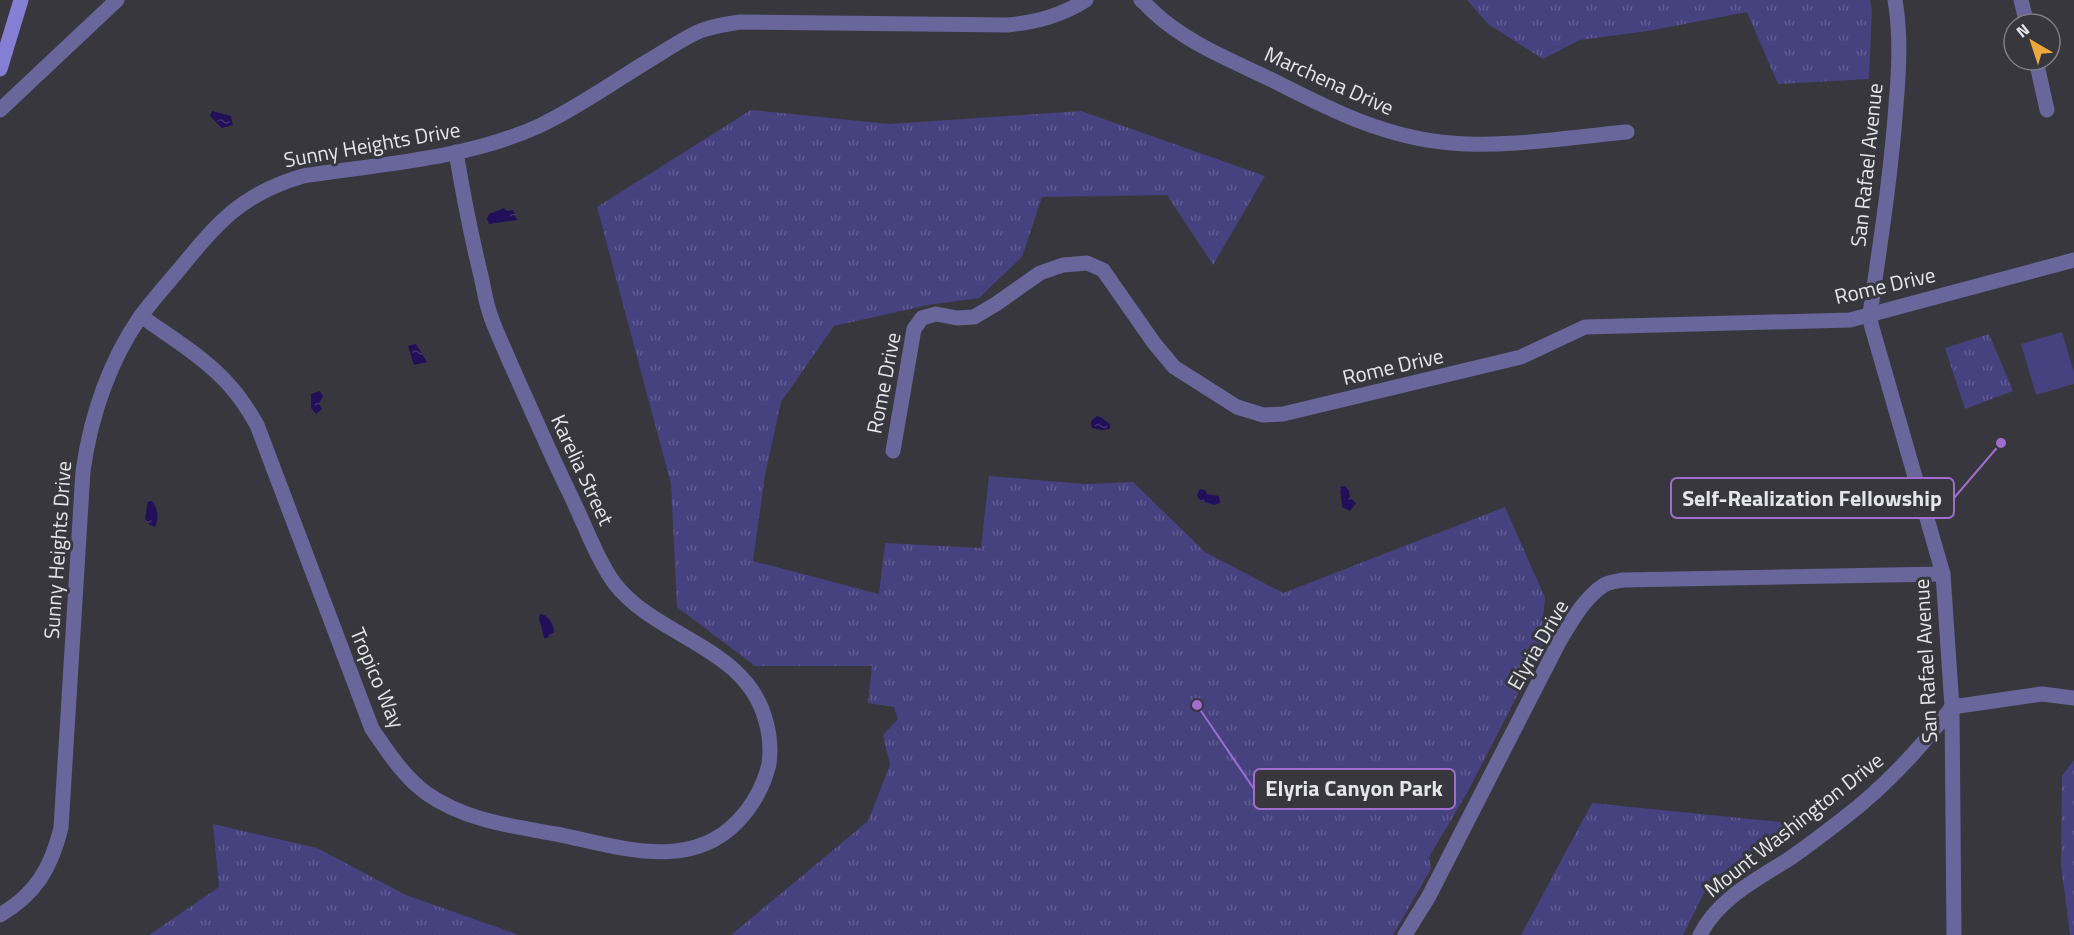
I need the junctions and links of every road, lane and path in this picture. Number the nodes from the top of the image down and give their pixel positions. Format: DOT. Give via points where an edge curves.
graph roads {
  1 [pos="21,0"];
  2 [pos="117,0"];
  3 [pos="1086,0"];
  4 [pos="1141,0"];
  5 [pos="1895,0"];
  6 [pos="0,69"];
  7 [pos="2039,72"];
  8 [pos="0,110"];
  9 [pos="2047,110"];
  10 [pos="1627,132"];
  11 [pos="456,152"];
  12 [pos="2074,260"];
  13 [pos="1870,314"];
  14 [pos="141,316"];
  15 [pos="893,451"];
  16 [pos="1943,574"];
  17 [pos="2074,698"];
  18 [pos="1952,707"];
  19 [pos="771,739"];
  20 [pos="0,915"];
  21 [pos="1405,935"];
  22 [pos="1700,935"];
  23 [pos="1954,935"];
  1 -- 6 [label="street"];
  2 -- 8 [label="street"];
  3 -- 11 [label="street, Sunny Heights Drive" via="1052,17 1008,25 740,22 717,26 678,42 538,126"];
  4 -- 10 [label="street, Marchena Drive" via="1167,24 1194,41 1333,111 1385,131 1451,143 1496,144"];
  5 -- 13 [label="street, San Rafael Avenue" via="1899,65 1893,148"];
  7 -- 9 [label="street"];
  11 -- 14 [label="street, Sunny Heights Drive" via="303,176 261,191 222,219"];
  11 -- 19 [label="street, Karelia Street" via="490,315 601,559 633,603 733,667 753,690"];
  12 -- 13 [label="street, Rome Drive"];
  13 -- 15 [label="street, Rome Drive" via="1850,320 1585,327 1521,357 1283,414 1263,415 1238,407 1174,368 1103,270 1087,263 1063,265 1040,273 974,316 936,314 922,318 914,329"];
  13 -- 16 [label="street, San Rafael Avenue"];
  14 -- 19 [label="street, Tropico Way" via="207,364 244,402 257,425 372,729 396,764 426,792 464,814 497,823 645,852 681,852 706,845 728,831 747,811 762,786"];
  14 -- 20 [label="street, Sunny Heights Drive" via="108,375 88,438 61,828 56,850 33,889"];
  16 -- 18 [label="street, San Rafael Avenue"];
  16 -- 21 [label="street, Elyria Drive" via="1623,580 1605,584 1590,597 1559,642"];
  17 -- 18 [label="street" via="2042,694"];
  18 -- 22 [label="street, Mount Washington Drive" via="1888,782 1731,897 1706,922"];
  18 -- 23 [label="street, San Rafael Avenue"];
}
